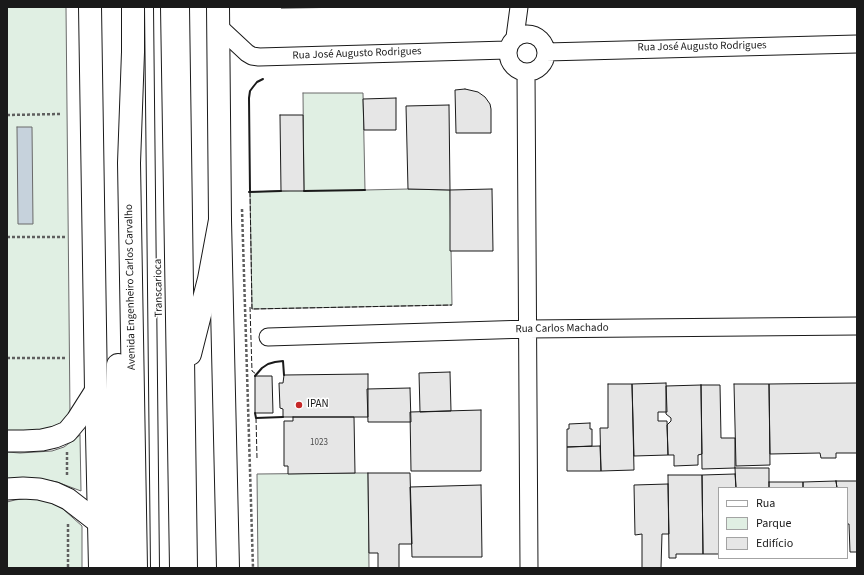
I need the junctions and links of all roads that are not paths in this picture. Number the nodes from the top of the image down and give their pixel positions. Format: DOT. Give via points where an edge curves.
graph roads {
  1 [pos="90,7"];
  2 [pos="133,7"];
  3 [pos="149,7"];
  4 [pos="165,7"];
  5 [pos="178,7"];
  6 [pos="519,7"];
  7 [pos="218,16"];
  8 [pos="511,44"];
  9 [pos="857,44"];
  10 [pos="546,52"];
  11 [pos="526,72"];
  12 [pos="129,163"];
  13 [pos="220,220"];
  14 [pos="857,326"];
  15 [pos="528,329"];
  16 [pos="268,337"];
  17 [pos="96,390"];
  18 [pos="183,404"];
  19 [pos="7,441"];
  20 [pos="7,489"];
  21 [pos="99,522"];
  22 [pos="100,568"];
  23 [pos="114,568"];
  24 [pos="136,568"];
  25 [pos="155,568"];
  26 [pos="174,568"];
  27 [pos="186,568"];
  28 [pos="228,568"];
  29 [pos="529,568"];
  1 -- 17 [label="main road"];
  2 -- 12 [label="main road, Avenida Engenheiro Carlos Carvalho"];
  3 -- 25 [label="lane, Transcarioca"];
  4 -- 26 [label="lane, Transcarioca"];
  5 -- 18 [label="main road"];
  6 -- 8 [label="street"];
  7 -- 8 [label="street, Rua José Augusto Rodrigues" via="247,53 259,57"];
  7 -- 13 [label="main road"];
  8 -- 10 [label="street" via="522,34 530,33 542,41"];
  8 -- 11 [label="street" via="508,58 518,70"];
  9 -- 10 [label="street, Rua José Augusto Rodrigues"];
  10 -- 11 [label="street" via="544,62 539,68"];
  11 -- 15 [label="street"];
  12 -- 23 [label="main road" via="122,198"];
  12 -- 24 [label="main road, Avenida Engenheiro Carlos Carvalho"];
  13 -- 18 [label="main road" via="190,356"];
  13 -- 28 [label="main road"];
  14 -- 15 [label="street, Rua Carlos Machado"];
  15 -- 16 [label="street, Rua Carlos Machado"];
  15 -- 29 [label="street"];
  17 -- 19 [label="street" via="67,432 42,440"];
  17 -- 21 [label="main road"];
  18 -- 27 [label="main road"];
  20 -- 21 [label="street" via="39,489 55,493 68,499"];
  21 -- 22 [label="main road"];
}
